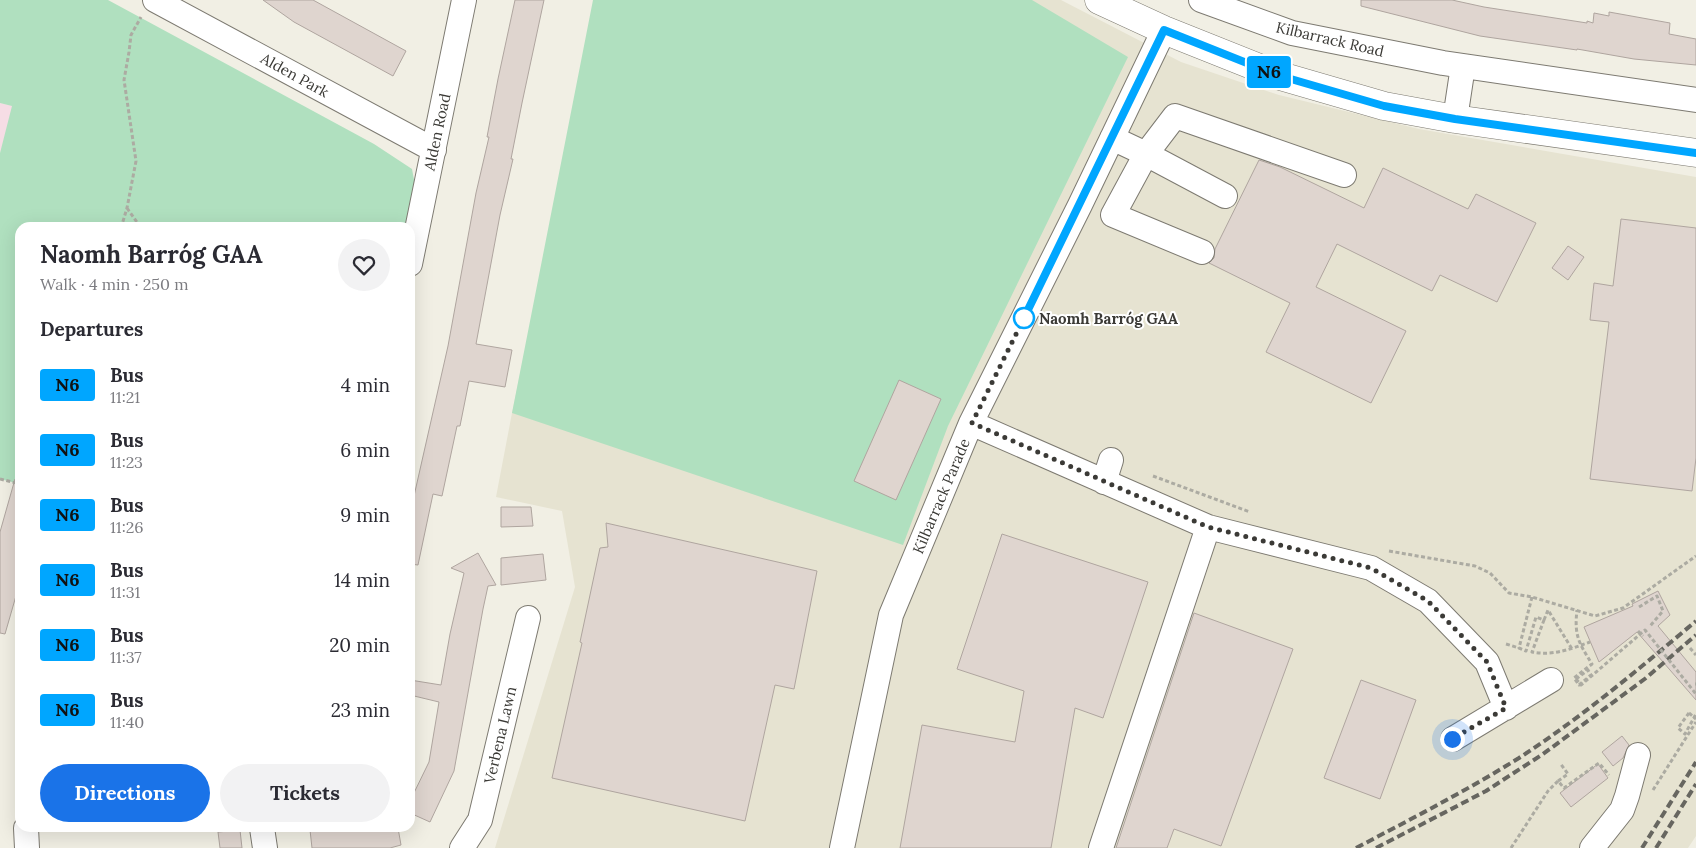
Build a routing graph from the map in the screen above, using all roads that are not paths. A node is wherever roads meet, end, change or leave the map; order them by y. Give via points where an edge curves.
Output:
1 (464, 0) edge
2 (1099, 0) edge
3 (1201, 0) edge
4 (147, 5) edge
5 (1164, 30) junction
6 (1463, 66) junction
7 (1696, 100) edge
8 (1455, 119) junction
9 (1112, 138) junction
10 (434, 150) junction
11 (1696, 153) edge
12 (1146, 154) junction
13 (1344, 175) dead end
14 (1225, 196) dead end
15 (415, 240) edge
16 (1202, 252) dead end
17 (972, 423) junction
18 (1208, 527) junction
19 (528, 618) dead end
20 (1563, 679) road end
21 (1506, 708) junction
22 (1452, 739) dead end
23 (1638, 755) dead end
24 (26, 832) edge
25 (263, 832) edge
26 (27, 848) edge
27 (265, 848) edge
28 (462, 848) edge
29 (842, 848) edge
30 (1101, 848) edge
31 (1592, 848) edge

1 - 10 street, Alden Road
2 - 5 main road
3 - 6 street, Kilbarrack Road via 1292,33
4 - 10 street, Alden Park
5 - 8 main road via 1277,75 1384,106
5 - 9 street, Kilbarrack Parade
6 - 7 street, Kilbarrack Road
6 - 8 street
8 - 11 main road
9 - 12 street
9 - 17 street, Kilbarrack Parade
10 - 15 street, Alden Road
12 - 13 street via 1175,116
12 - 14 street
12 - 16 street via 1113,215
17 - 18 street via 1107,471
17 - 29 street, Kilbarrack Parade via 891,615
18 - 21 street via 1371,568 1428,601 1487,662
18 - 30 street
19 - 28 street, Verbena Lawn via 480,820
20 - 21 street
21 - 22 street
23 - 31 street via 1622,810
24 - 26 street
25 - 27 street

